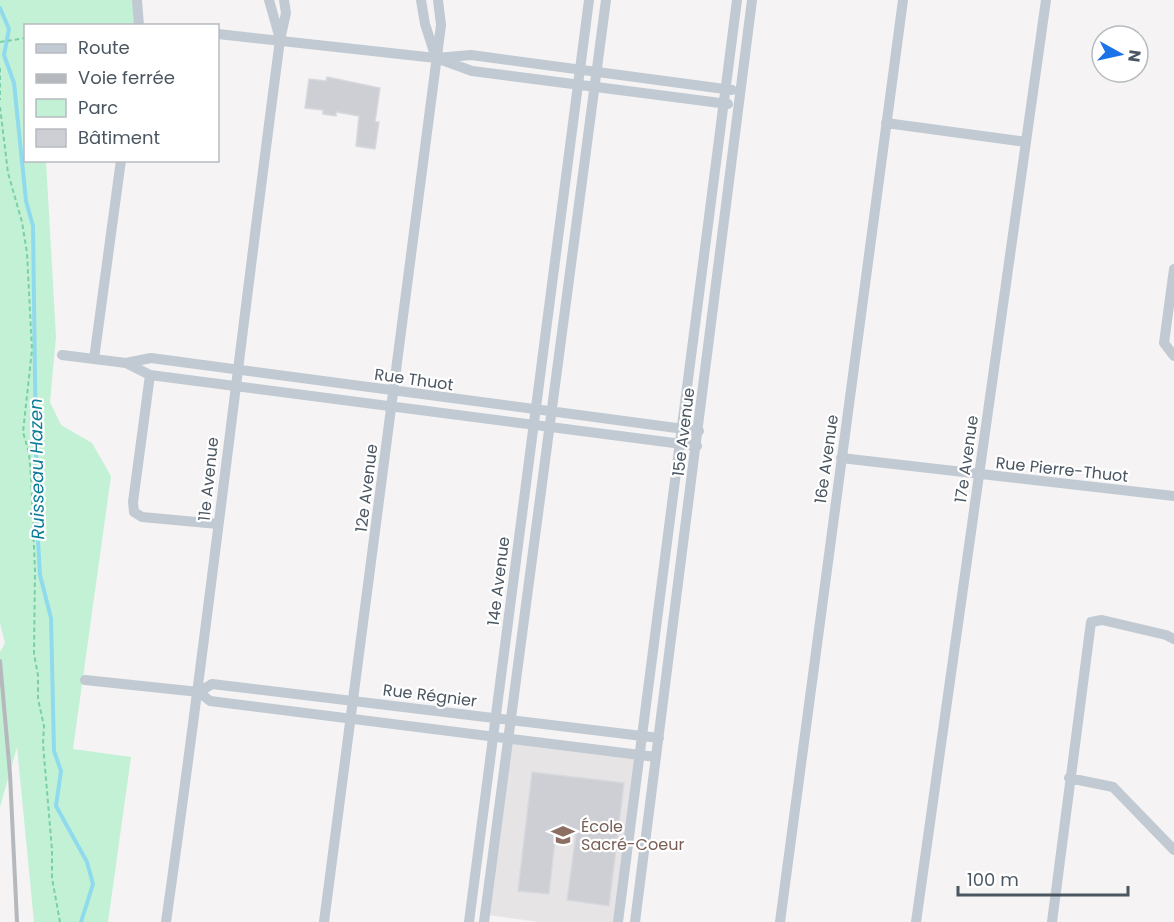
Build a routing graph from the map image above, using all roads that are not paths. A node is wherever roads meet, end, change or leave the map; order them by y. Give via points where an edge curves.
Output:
1 (137, 0) edge
2 (269, 0) edge
3 (284, 0) edge
4 (421, 0) edge
5 (438, 0) edge
6 (589, 0) edge
7 (606, 0) edge
8 (737, 0) edge
9 (752, 0) edge
10 (903, 0) edge
11 (1046, 0) edge
12 (139, 24) edge
13 (219, 34) edge
14 (280, 40) junction
15 (436, 58) junction
16 (580, 69) junction
17 (596, 71) junction
18 (578, 85) junction
19 (594, 87) junction
20 (726, 89) junction
21 (741, 91) junction
22 (723, 103) junction
23 (738, 106) junction
24 (886, 123) junction
25 (1026, 142) junction
26 (121, 162) edge
27 (558, 244) junction
28 (573, 245) junction
29 (702, 268) junction
30 (1174, 269) edge
31 (718, 270) junction
32 (63, 355) dead end
33 (1174, 356) edge
34 (94, 359) junction
35 (126, 363) junction
36 (236, 370) junction
37 (150, 375) junction
38 (234, 385) junction
39 (394, 391) junction
40 (392, 405) junction
41 (536, 410) junction
42 (552, 412) junction
43 (534, 424) junction
44 (550, 427) junction
45 (681, 429) junction
46 (699, 431) junction
47 (680, 444) junction
48 (696, 446) junction
49 (841, 458) junction
50 (979, 475) junction
51 (1174, 496) edge
52 (218, 524) junction
53 (660, 594) junction
54 (677, 597) junction
55 (1174, 639) edge
56 (85, 680) dead end
57 (199, 692) junction
58 (353, 701) junction
59 (351, 718) junction
60 (496, 718) junction
61 (511, 720) junction
62 (493, 736) junction
63 (642, 736) junction
64 (509, 738) junction
65 (659, 738) junction
66 (640, 755) junction
67 (656, 757) junction
68 (1069, 778) junction
69 (1174, 850) edge
70 (626, 858) junction
71 (642, 860) junction
72 (166, 922) edge
73 (324, 922) edge
74 (469, 922) edge
75 (484, 922) edge
76 (618, 922) edge
77 (635, 922) edge
78 (780, 922) edge
79 (916, 922) edge
80 (1052, 922) edge

1 - 12 street
2 - 14 street, 11e Avenue
3 - 14 street, 11e Avenue via 286,13
4 - 15 street, 12e Avenue via 424,24
5 - 15 street, 12e Avenue via 441,25
6 - 16 street, 14e Avenue
7 - 17 street, 14e Avenue
8 - 20 street, 15e Avenue
9 - 21 street, 15e Avenue
10 - 24 street, 16e Avenue
11 - 25 street, 17e Avenue
13 - 14 street
14 - 15 street
14 - 36 street, 11e Avenue
15 - 16 street via 471,55
15 - 18 street via 472,71
15 - 39 street, 12e Avenue
16 - 17 street
16 - 18 street, 14e Avenue
17 - 19 street, 14e Avenue
17 - 20 street
18 - 19 street
18 - 27 street, 14e Avenue
19 - 22 street
19 - 28 street, 14e Avenue
20 - 21 street
20 - 22 street, 15e Avenue
21 - 23 street, 15e Avenue
22 - 23 street
22 - 29 street, 15e Avenue
23 - 31 street, 15e Avenue
24 - 25 street
24 - 49 street, 16e Avenue
25 - 50 street, 17e Avenue
26 - 34 street
27 - 28 street
27 - 41 street, 14e Avenue
28 - 42 street, 14e Avenue
29 - 31 street
29 - 45 street, 15e Avenue
30 - 33 street via 1164,343
31 - 46 street, 15e Avenue
32 - 34 street, Rue Thuot
34 - 35 street, Rue Thuot
35 - 36 street, Rue Thuot via 151,358
35 - 37 street, Rue Thuot
36 - 38 street, 11e Avenue
36 - 39 street, Rue Thuot
37 - 38 street, Rue Thuot
37 - 52 street via 134,512 142,517
38 - 40 street, Rue Thuot
38 - 52 street, 11e Avenue
39 - 40 street, 12e Avenue
39 - 41 street, Rue Thuot
40 - 43 street, Rue Thuot
40 - 58 street, 12e Avenue
41 - 42 street, Rue Thuot
41 - 43 street, 14e Avenue
42 - 44 street, 14e Avenue
42 - 45 street, Rue Thuot
43 - 44 street, Rue Thuot
43 - 60 street, 14e Avenue
44 - 47 street, Rue Thuot
44 - 61 street, 14e Avenue
45 - 46 street, Rue Thuot
45 - 47 street, 15e Avenue
46 - 48 street, 15e Avenue
47 - 48 street, Rue Thuot
47 - 53 street, 15e Avenue
48 - 54 street, 15e Avenue
49 - 50 street, Rue Pierre-Thuot
49 - 78 street, 16e Avenue
50 - 51 street, Rue Pierre-Thuot
50 - 79 street, 17e Avenue
52 - 57 street, 11e Avenue
53 - 54 street
53 - 63 street, 15e Avenue
54 - 65 street, 15e Avenue
55 - 68 street via 1102,620 1091,622
56 - 57 street, Rue Régnier
57 - 58 street, Rue Régnier via 212,684
57 - 59 street, Rue Régnier via 210,700
57 - 72 street, 11e Avenue
58 - 59 street, 12e Avenue
58 - 60 street, Rue Régnier
59 - 62 street, Rue Régnier
59 - 73 street, 12e Avenue
60 - 61 street, Rue Régnier
60 - 62 street, 14e Avenue
61 - 63 street, Rue Régnier
61 - 64 street, 14e Avenue
62 - 64 street, Rue Régnier
62 - 74 street, 14e Avenue
63 - 65 street, Rue Régnier
63 - 66 street, 15e Avenue
64 - 66 street, Rue Régnier
64 - 75 street, 14e Avenue
65 - 67 street, 15e Avenue
66 - 67 street, Rue Régnier
66 - 70 street, 15e Avenue
67 - 71 street, 15e Avenue
68 - 69 street via 1113,787
68 - 80 street
70 - 71 street
70 - 76 street, 15e Avenue
71 - 77 street, 15e Avenue

